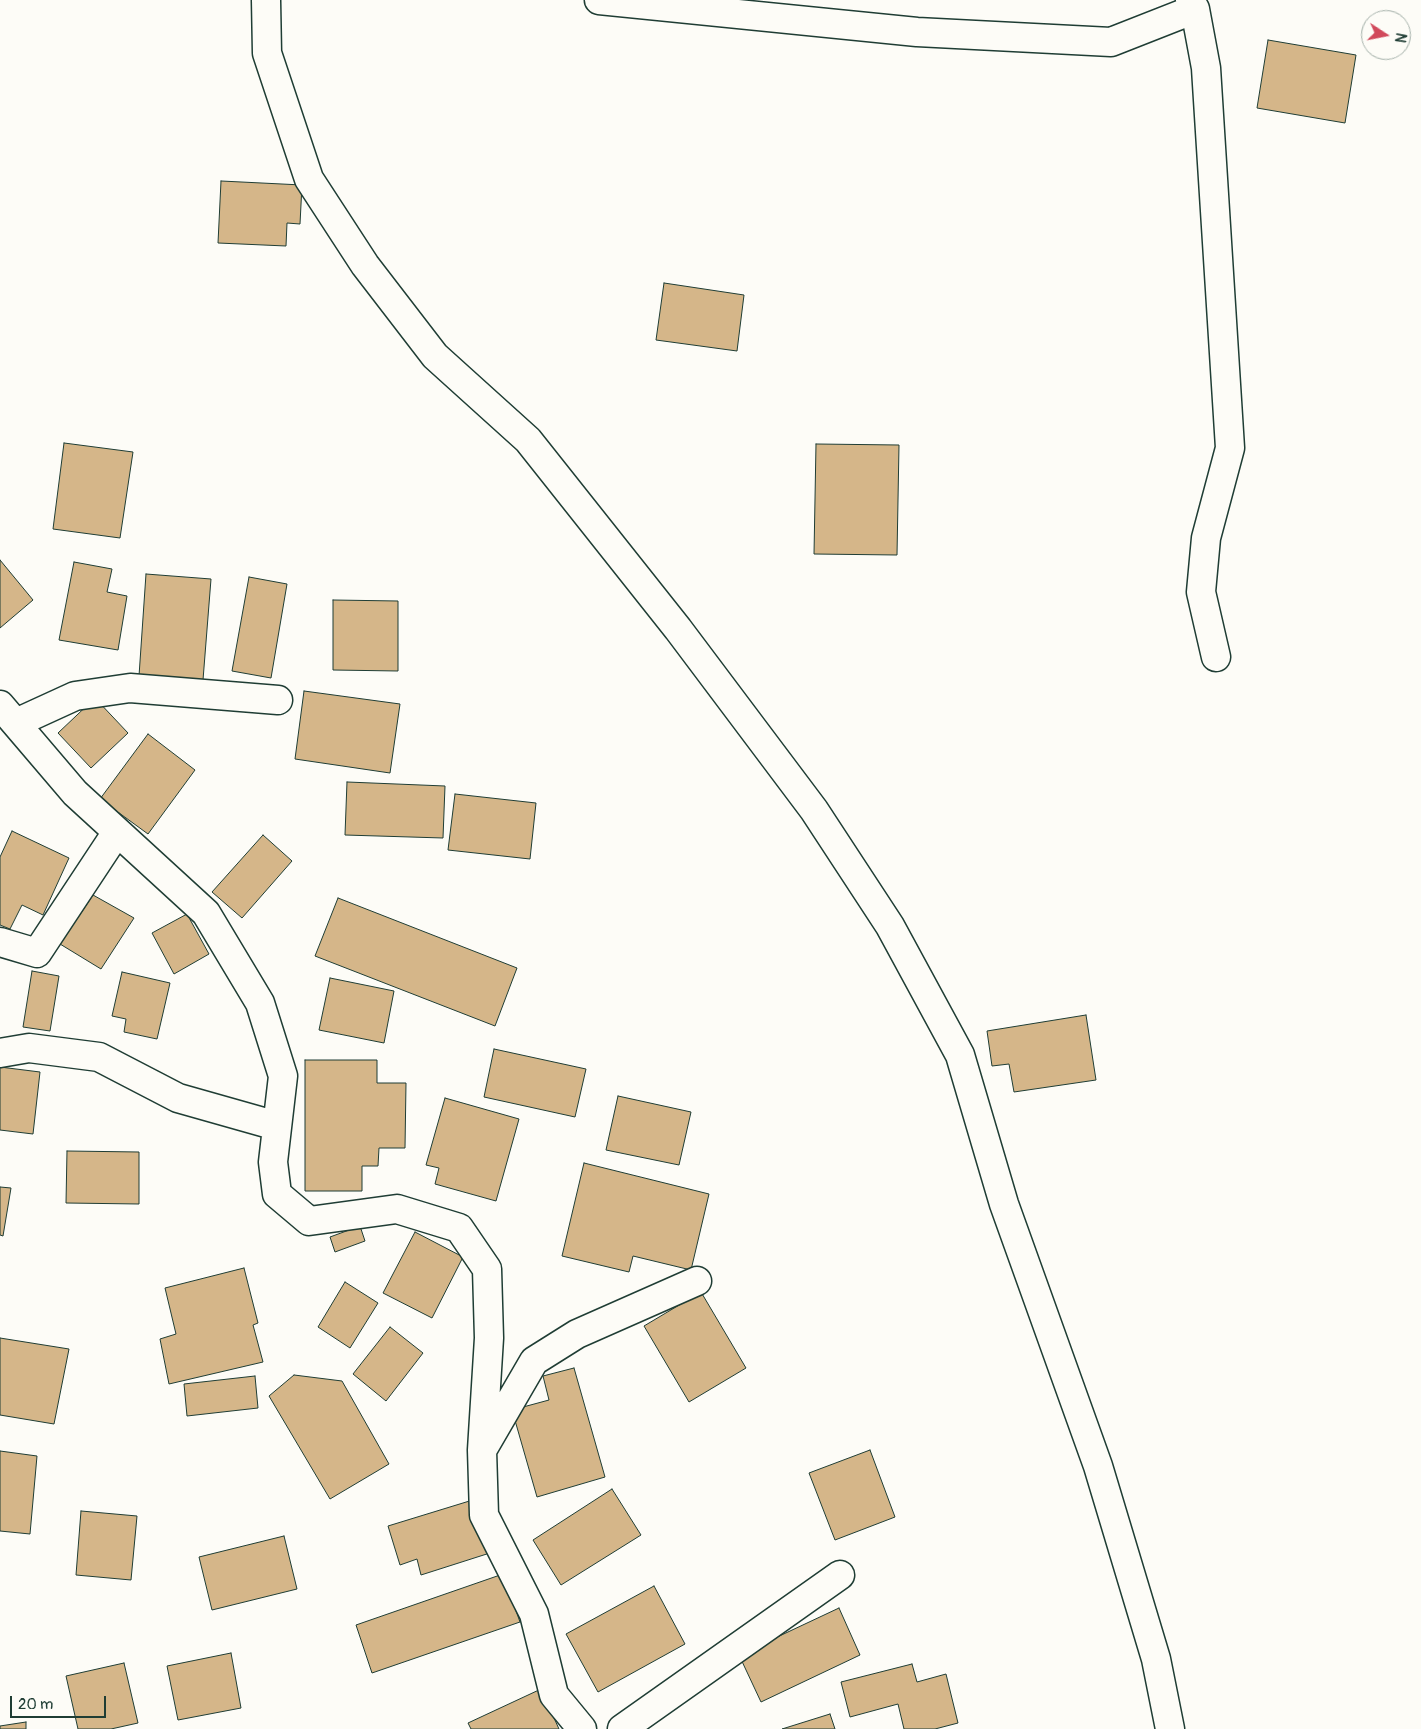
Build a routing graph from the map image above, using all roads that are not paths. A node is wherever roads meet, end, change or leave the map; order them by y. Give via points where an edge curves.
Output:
1 (266, 0) edge
2 (598, 0) edge
3 (1192, 4) edge
4 (1216, 657) dead end
5 (278, 700) dead end
6 (8, 714) edge
7 (117, 832) junction
8 (0, 942) edge
9 (0, 1052) edge
10 (277, 1126) junction
11 (697, 1281) dead end
12 (482, 1450) junction
13 (840, 1575) dead end
14 (582, 1729) edge
15 (622, 1729) edge
16 (1170, 1729) edge

1 - 16 street via 267,53 309,179 365,265 435,356 528,440 678,629 819,818 890,926 960,1055 1004,1204 1101,1475 1156,1659
2 - 3 street via 917,32 1111,42
3 - 4 street via 1206,68 1230,448 1206,538 1201,592
5 - 6 street via 130,688 75,696
6 - 7 street via 76,793
7 - 8 street via 37,953
7 - 10 street via 206,913 260,1003 283,1076
9 - 10 street via 29,1048 99,1057 178,1098
10 - 12 street via 273,1162 277,1194 309,1221 397,1209 459,1228 487,1269 489,1338
11 - 12 street via 577,1334 534,1361
12 - 14 street via 484,1515 534,1614 554,1695
13 - 15 street

